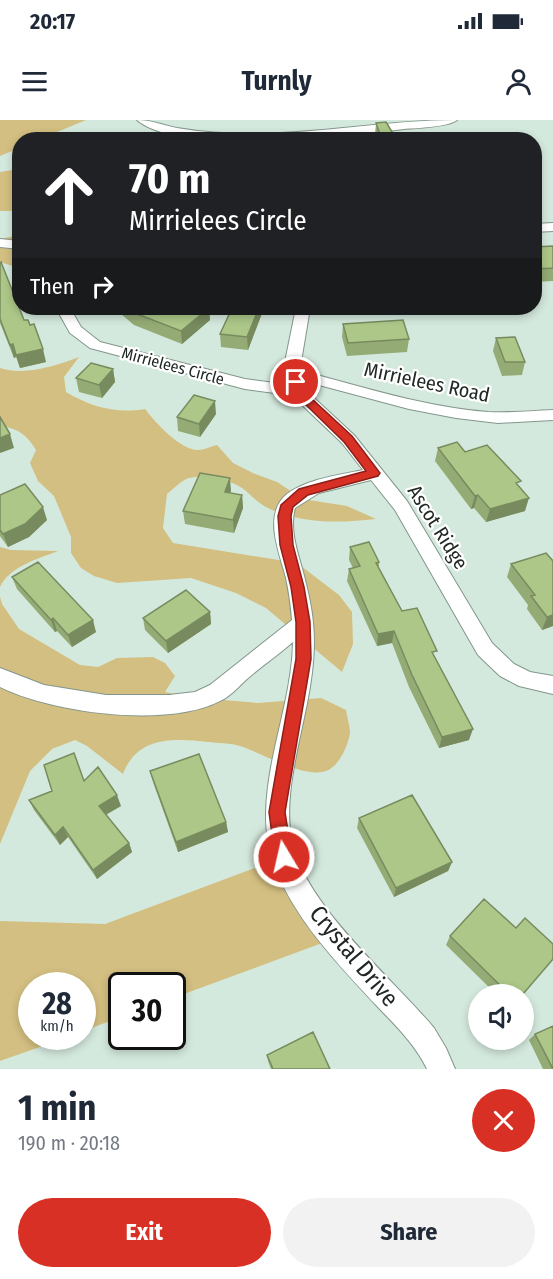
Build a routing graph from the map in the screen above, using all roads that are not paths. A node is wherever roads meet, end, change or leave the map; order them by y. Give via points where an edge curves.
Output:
1 (142, 120) edge
2 (452, 120) edge
3 (180, 132) edge
4 (339, 132) edge
5 (66, 315) edge
6 (302, 315) edge
7 (295, 374) junction
8 (302, 392) junction
9 (553, 415) edge
10 (374, 473) junction
11 (303, 622) junction
12 (0, 677) edge
13 (553, 684) edge
14 (441, 1069) edge

1 - 3 street
2 - 4 street
5 - 8 street, Mirrielees Circle via 83,340 95,345 245,384
6 - 7 street via 293,362
7 - 8 street, Ascot Ridge
7 - 9 street, Mirrielees Road via 477,416
8 - 10 street, Ascot Ridge via 348,439
10 - 11 street via 304,492 287,505 286,545
10 - 13 street, Ascot Ridge via 401,506 485,650 516,675 540,684
11 - 12 street via 213,694 188,702 94,703 38,694
11 - 14 street, Crystal Drive via 303,659 277,812 284,857 297,885 333,939 420,1034

